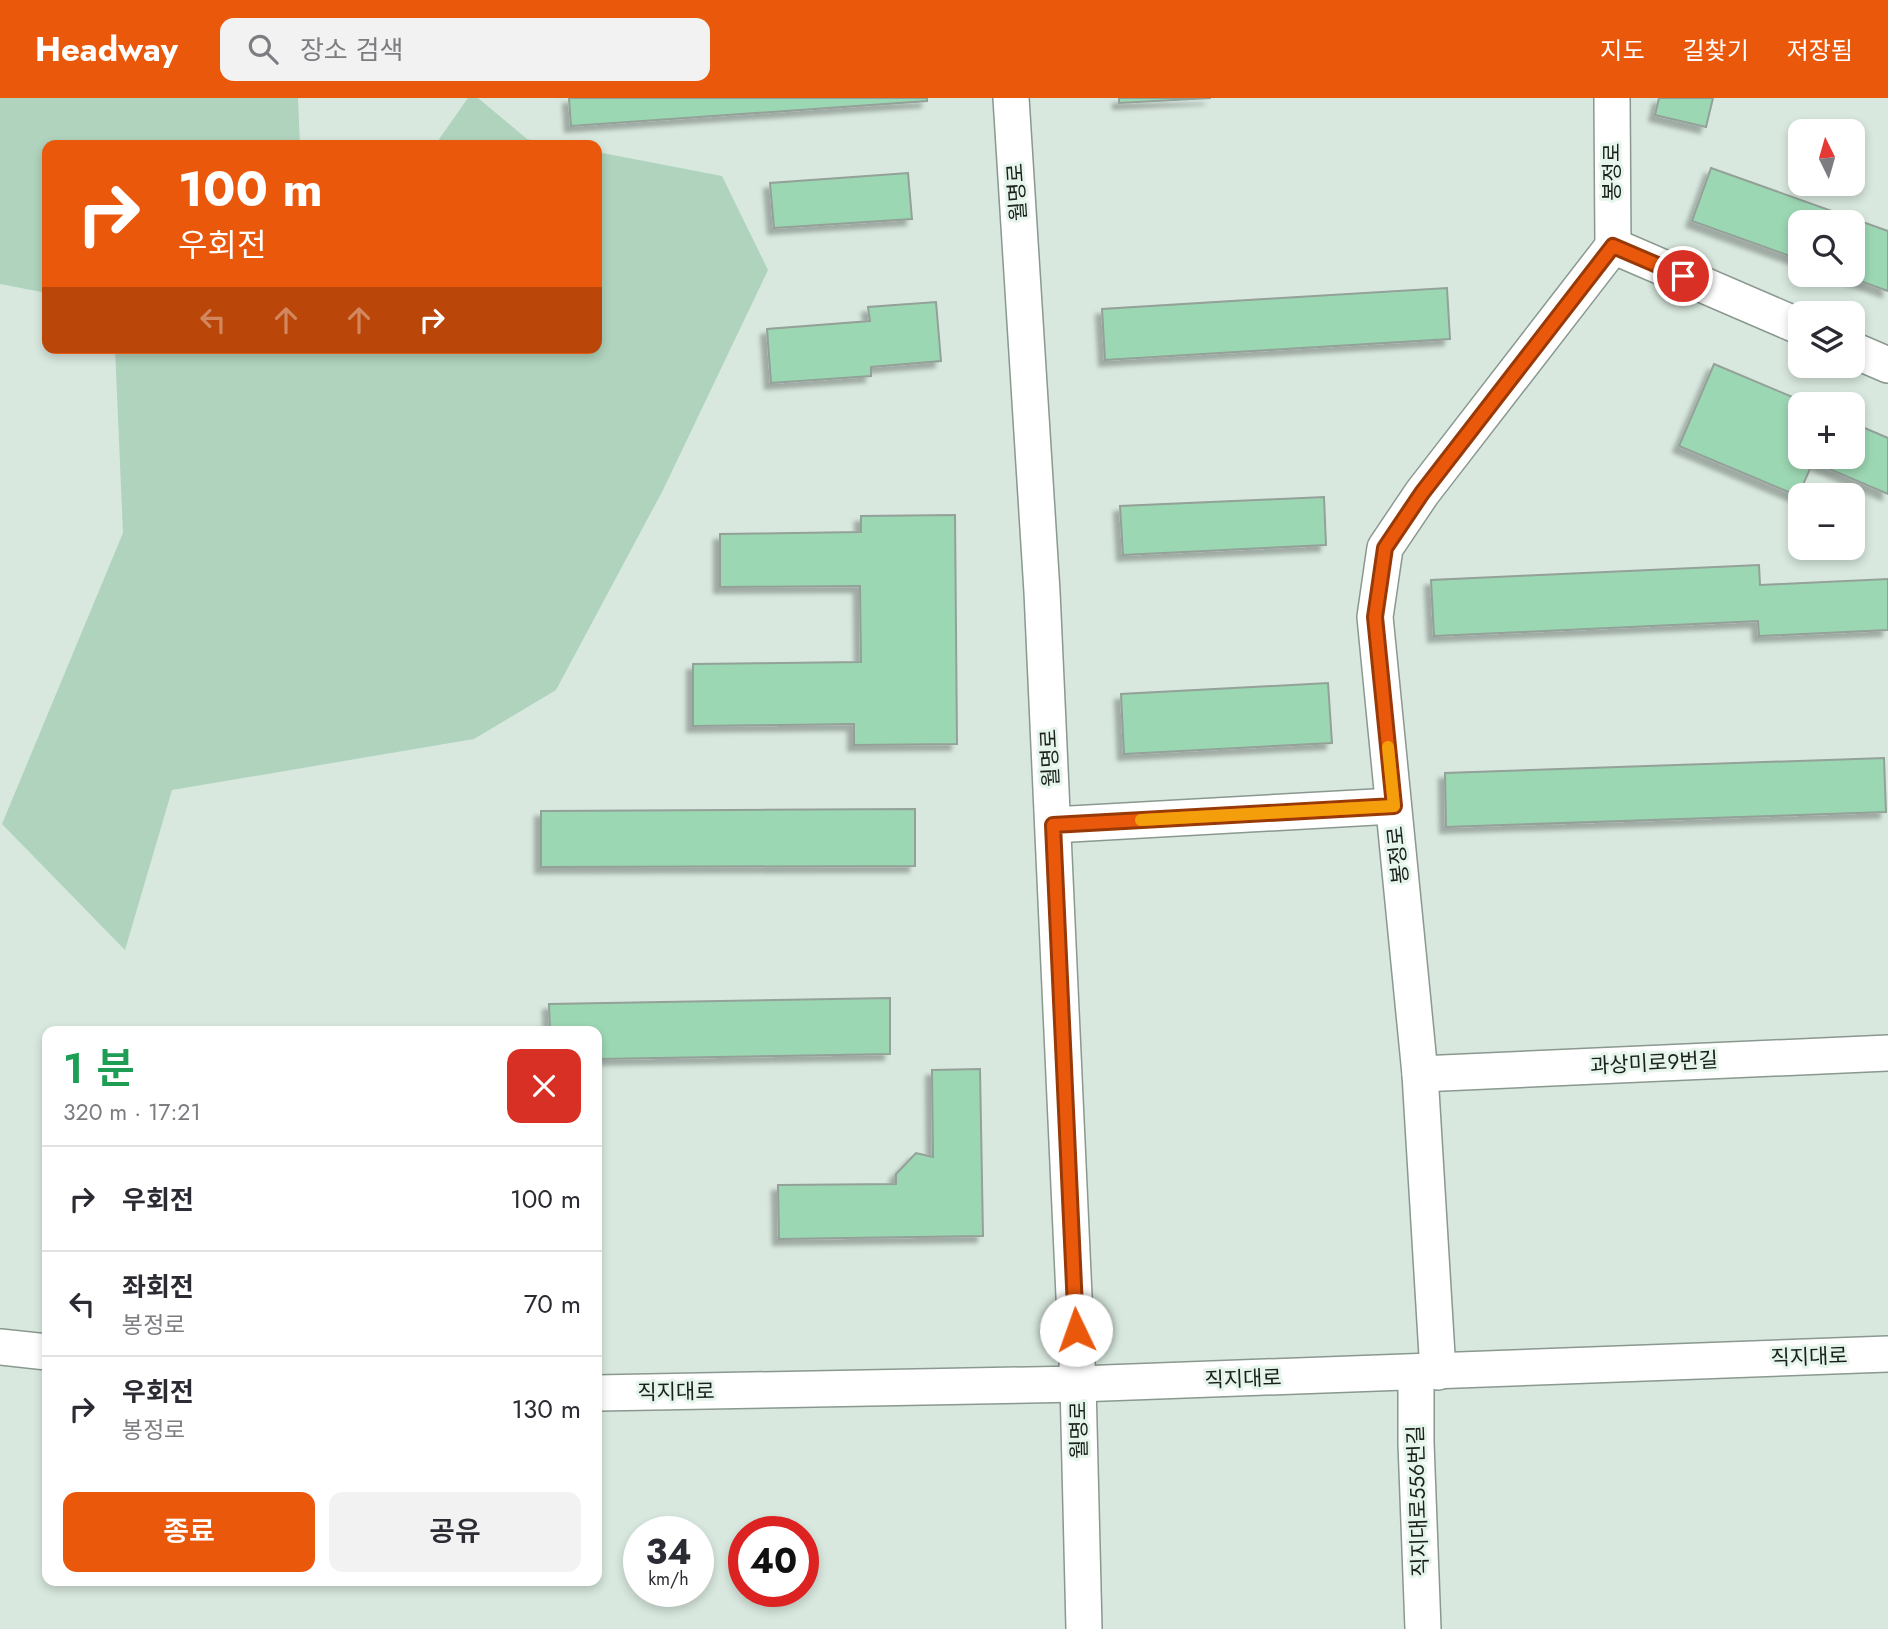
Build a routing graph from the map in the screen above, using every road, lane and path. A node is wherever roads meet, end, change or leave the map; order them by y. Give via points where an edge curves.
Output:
1 (1011, 98) edge
2 (1612, 98) edge
3 (1613, 246) junction
4 (1788, 321) edge
5 (1865, 355) edge
6 (1888, 365) edge
7 (1394, 806) junction
8 (1053, 825) junction
9 (1888, 1053) edge
10 (1420, 1074) junction
11 (0, 1347) edge
12 (42, 1351) edge
13 (1888, 1354) edge
14 (1427, 1373) junction
15 (1078, 1384) junction
16 (602, 1393) edge
17 (1084, 1629) edge
18 (1423, 1629) edge

1 - 8 street, 월명로
2 - 3 street, 봉정로
3 - 4 street
3 - 7 street, 봉정로 via 1422,493 1385,548 1375,617
5 - 6 street
7 - 8 street
7 - 10 street, 봉정로
8 - 15 street, 월명로
9 - 10 street, 과상미로9번길
10 - 14 street, 봉정로
11 - 12 street
13 - 14 street, 직지대로
14 - 15 street, 직지대로
14 - 18 street, 직지대로556번길 via 1416,1443
15 - 16 street, 직지대로
15 - 17 street, 월명로

